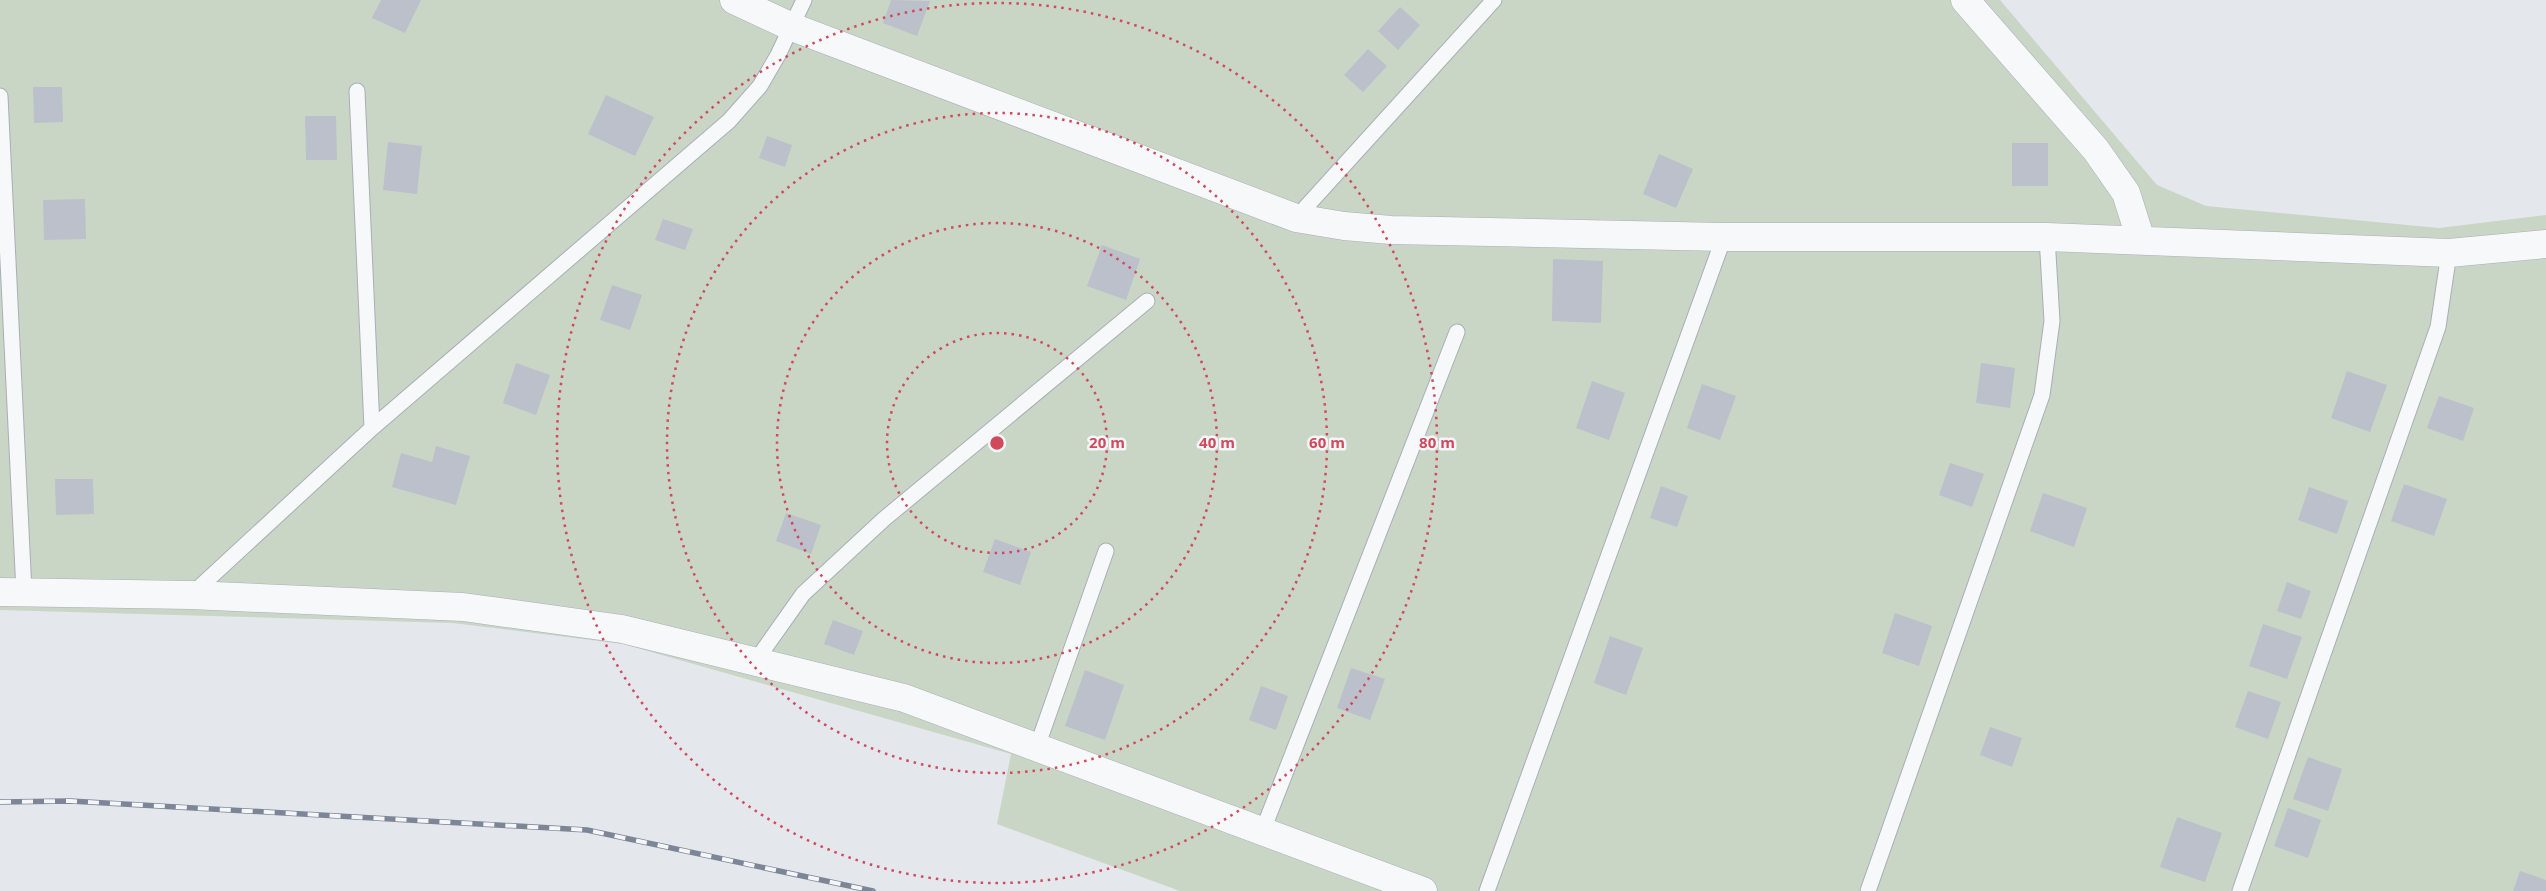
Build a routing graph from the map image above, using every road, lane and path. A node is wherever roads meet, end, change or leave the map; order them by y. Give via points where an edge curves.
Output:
1 (734, 0) edge
2 (804, 0) edge
3 (1494, 0) edge
4 (1965, 0) edge
5 (792, 27) junction
6 (357, 91) dead end
7 (0, 96) edge
8 (1296, 218) junction
9 (1724, 236) junction
10 (2047, 237) junction
11 (2141, 240) junction
12 (2546, 244) edge
13 (2449, 253) junction
14 (1147, 301) dead end
15 (1457, 332) dead end
16 (372, 428) junction
17 (1106, 551) dead end
18 (12, 592) edge
19 (191, 595) junction
20 (755, 662) junction
21 (1037, 747) junction
22 (1263, 830) junction
23 (1422, 891) edge
24 (1487, 891) edge
25 (1868, 891) edge
26 (2240, 891) edge

1 - 5 street
2 - 5 lane
3 - 8 lane
4 - 11 street via 2096,150 2126,193
5 - 8 street
5 - 16 lane via 760,86 729,121
6 - 16 lane
7 - 18 lane
8 - 9 street via 1392,230
9 - 10 street
9 - 24 lane
10 - 11 street
10 - 25 lane via 2052,321 2042,394
11 - 13 street
12 - 13 street
13 - 26 lane via 2438,327
14 - 20 lane via 876,526 803,594
15 - 22 lane
16 - 19 lane
17 - 21 lane
18 - 19 street
19 - 20 street via 463,607 622,630
20 - 21 street via 904,698
21 - 22 street
22 - 23 street

